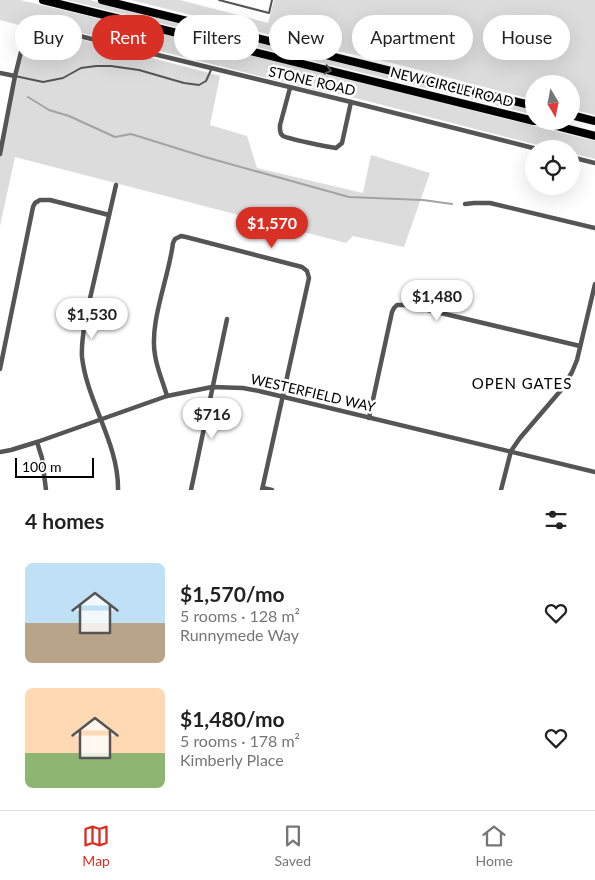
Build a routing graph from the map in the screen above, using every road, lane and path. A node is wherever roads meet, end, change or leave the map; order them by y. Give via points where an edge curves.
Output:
1 (43, 0) edge
2 (102, 0) edge
3 (219, 0) edge
4 (272, 0) edge
5 (212, 69) junction
6 (0, 73) edge
7 (15, 76) junction
8 (290, 88) junction
9 (351, 102) junction
10 (525, 104) edge
11 (580, 117) edge
12 (525, 119) edge
13 (595, 121) edge
14 (571, 130) edge
15 (595, 136) edge
16 (525, 146) edge
17 (0, 154) edge
18 (580, 159) edge
19 (595, 163) edge
20 (116, 185) dead end
21 (465, 204) dead end
22 (109, 215) junction
23 (595, 228) edge
24 (595, 284) edge
25 (227, 319) dead end
26 (580, 346) junction
27 (0, 369) edge
28 (212, 387) junction
29 (167, 396) junction
30 (282, 396) junction
31 (369, 418) junction
32 (101, 419) junction
33 (37, 442) junction
34 (511, 451) junction
35 (0, 452) edge
36 (595, 472) edge
37 (262, 489) edge
38 (46, 490) edge
39 (118, 490) edge
40 (191, 490) edge
41 (272, 490) edge
42 (500, 490) edge

1 -> 12 highway, NEW CIRCLE ROAD
2 - 10 highway, NEW CIRCLE ROAD
3 - 4 lane via 269,13
5 - 7 lane via 206,81 199,85 112,66 81,68 63,78 43,82
5 - 7 street, STONE ROAD via 41,28 29,32 24,40
5 - 8 street, STONE ROAD
6 - 7 street
7 - 17 street, STONE ROAD
8 - 9 street, STONE ROAD
8 - 9 street via 280,130 288,138 336,148 342,143
9 - 16 street, STONE ROAD
11 - 13 highway
14 - 15 highway, NEW CIRCLE ROAD
18 - 19 street
20 - 22 street
21 - 23 street via 490,204
22 - 27 street via 50,200 35,203
22 - 32 street via 86,316 82,352 86,378
24 - 26 street
25 - 28 street
26 - 31 street via 397,305 392,312
26 - 34 street via 572,372 562,389
28 - 29 street, WESTERFIELD WAY
28 - 30 street, WESTERFIELD WAY via 243,388
28 - 40 street
29 - 30 street via 155,356 155,330 172,243 181,236 302,267 307,271 309,278
29 - 32 street, WESTERFIELD WAY
30 - 31 street, WESTERFIELD WAY
30 - 37 street
31 - 34 street, WESTERFIELD WAY
32 - 33 street, WESTERFIELD WAY
32 - 39 street via 114,458
33 - 35 street, WESTERFIELD WAY
33 - 38 street
34 - 36 street, WESTERFIELD WAY
34 - 42 street
37 - 41 street

